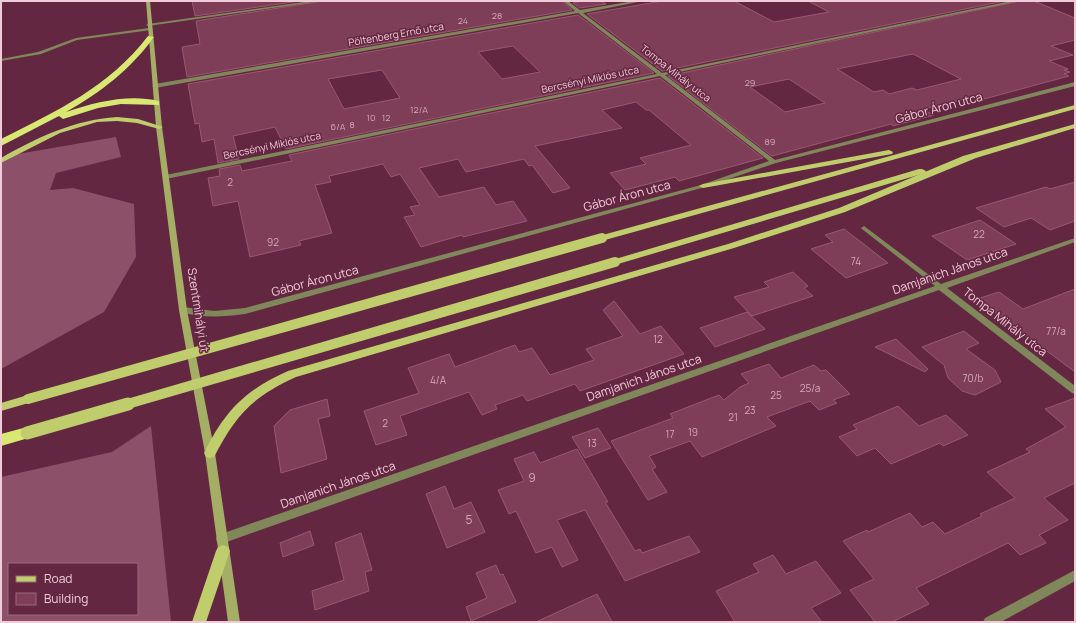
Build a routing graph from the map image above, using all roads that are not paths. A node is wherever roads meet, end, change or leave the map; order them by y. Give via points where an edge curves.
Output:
1 (148, 1) edge
2 (320, 1) edge
3 (565, 1) edge
4 (641, 1) edge
5 (1017, 1) edge
6 (578, 12) junction
7 (149, 31) junction
8 (1, 60) edge
9 (660, 74) junction
10 (1075, 84) edge
11 (154, 86) junction
12 (156, 103) junction
13 (1075, 107) edge
14 (1075, 126) edge
15 (159, 127) junction
16 (21, 132) junction
17 (950, 141) junction
18 (1, 143) edge
19 (973, 156) junction
20 (1, 161) edge
21 (774, 162) junction
22 (166, 177) junction
23 (703, 186) junction
24 (864, 228) dead end
25 (1075, 240) edge
26 (941, 287) junction
27 (183, 310) junction
28 (1075, 391) edge
29 (1, 407) edge
30 (27, 433) junction
31 (1, 440) edge
32 (1, 446) edge
33 (210, 453) junction
34 (222, 545) junction
35 (1075, 575) edge
36 (199, 622) edge
37 (234, 622) edge
38 (989, 622) edge

1 - 7 main road, Szentmihályi út
2 - 7 street
3 - 6 street, Tompa Mihály utca
4 - 6 street, Pöltenberg Ernő utca
5 - 9 street, Bercsényi Miklós utca
6 - 9 street, Tompa Mihály utca
6 - 11 street, Pöltenberg Ernő utca
7 - 8 street via 76,39 39,53
7 - 11 main road, Szentmihályi út
7 - 16 highway via 140,53 103,85
9 - 21 street, Tompa Mihály utca
9 - 22 street, Bercsényi Miklós utca
10 - 21 street, Gábor Áron utca
11 - 12 main road, Szentmihályi út
12 - 15 main road, Szentmihályi út
12 - 16 highway via 138,100 101,105 50,120
13 - 17 main road
14 - 19 main road
15 - 20 main road via 133,119 87,121 58,131
15 - 22 main road, Szentmihályi út
16 - 18 highway
17 - 23 main road
17 - 29 main road, bridge
19 - 30 main road, bridge
19 - 33 main road via 842,210 731,246 292,374 269,383 250,397 223,428
21 - 23 street, Gábor Áron utca
22 - 27 main road, Szentmihályi út
23 - 27 street, Gábor Áron utca via 245,311 203,315
24 - 26 street, Tompa Mihály utca
25 - 26 street, Damjanich János utca
26 - 28 street, Tompa Mihály utca
26 - 34 street, Damjanich János utca
27 - 33 main road, Szentmihályi út
30 - 31 highway
30 - 32 main road
33 - 34 main road, Szentmihályi út
34 - 36 main road
34 - 37 main road, Szentmihályi út
35 - 38 street

